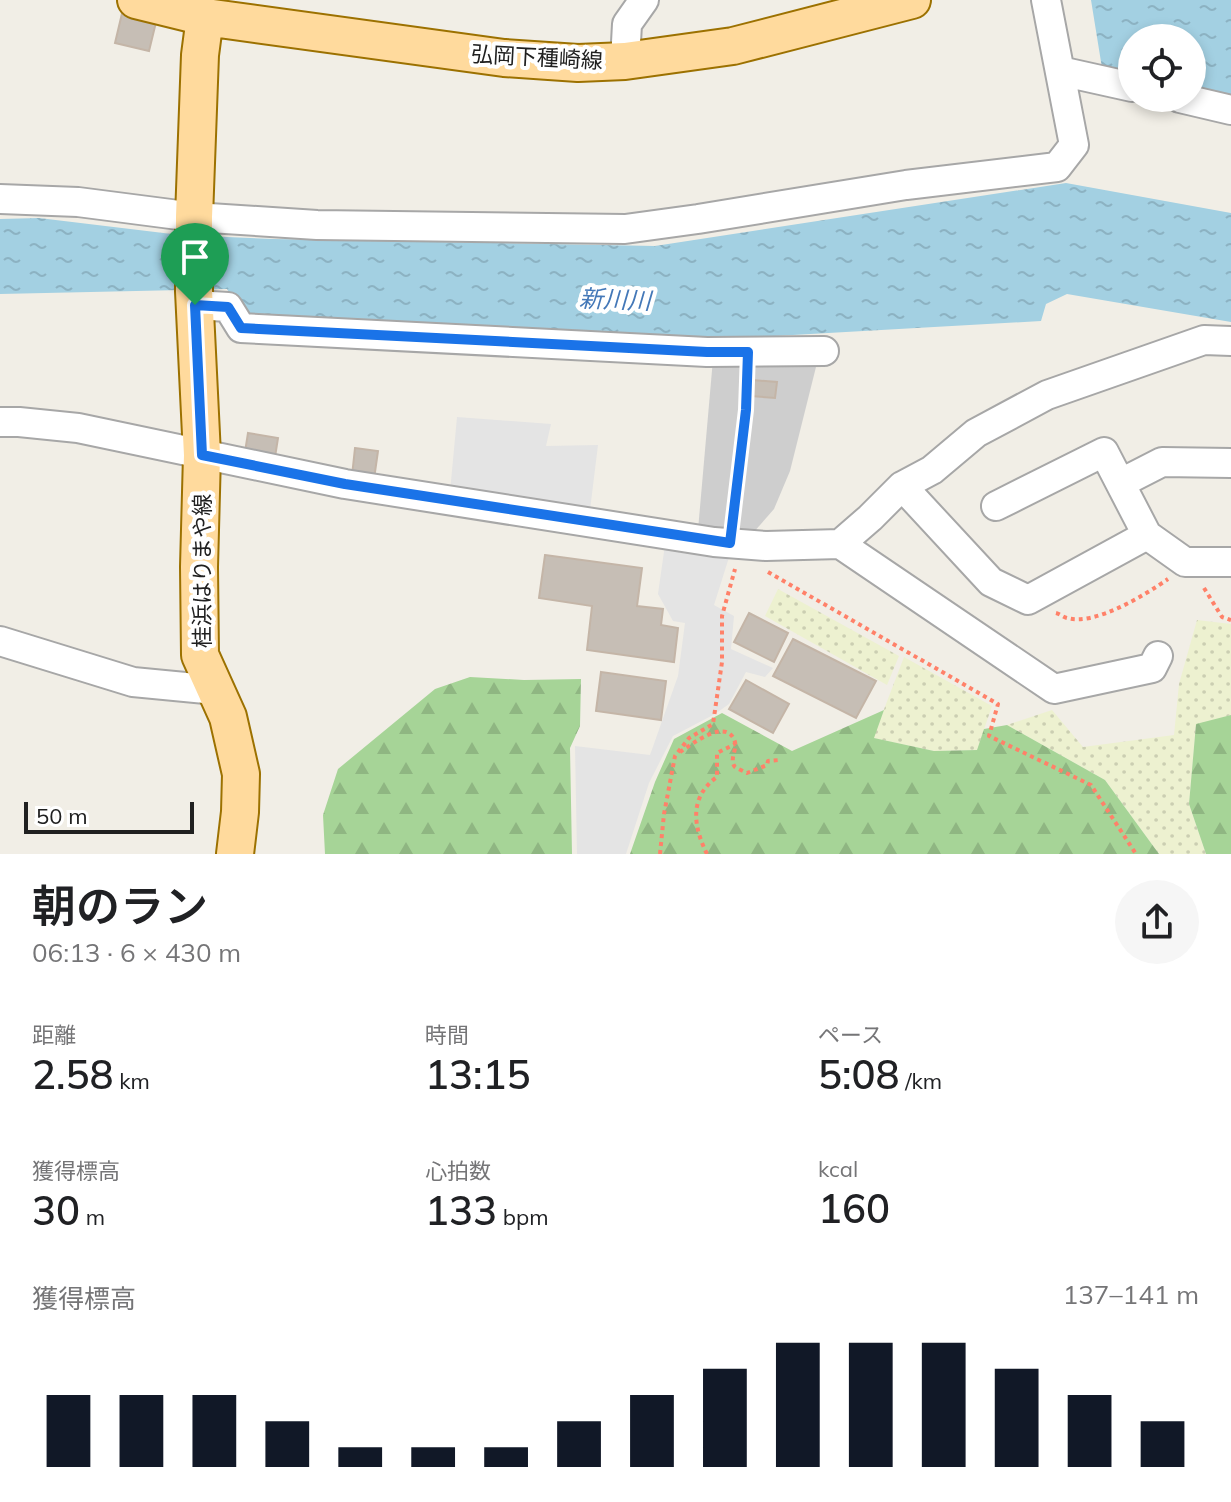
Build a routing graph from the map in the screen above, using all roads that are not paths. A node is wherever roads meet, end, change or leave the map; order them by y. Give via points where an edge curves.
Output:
1 (136, 0) edge
2 (644, 0) edge
3 (912, 0) edge
4 (1046, 0) edge
5 (205, 17) junction
6 (625, 61) junction
7 (1060, 71) junction
8 (1118, 84) edge
9 (1206, 104) edge
10 (1231, 110) edge
11 (0, 199) edge
12 (194, 223) junction
13 (195, 298) junction
14 (1231, 341) edge
15 (824, 351) dead end
16 (0, 422) edge
17 (202, 455) junction
18 (1231, 463) edge
19 (1121, 483) junction
20 (902, 486) junction
21 (996, 506) dead end
22 (1147, 535) junction
23 (840, 544) junction
24 (1231, 562) edge
25 (0, 641) edge
26 (1158, 656) dead end
27 (216, 690) junction
28 (235, 854) edge

1 - 5 main road
2 - 6 street via 627,24
3 - 6 main road, 弘岡下種崎線 via 733,46
4 - 7 street
5 - 6 main road, 弘岡下種崎線 via 504,58
5 - 12 main road, 桂浜はりまや線
7 - 8 street
7 - 12 street via 1074,145 1057,167 625,229
9 - 10 street
11 - 12 street via 78,202
12 - 13 main road, 桂浜はりまや線
13 - 15 street via 228,307 241,328 707,352
13 - 17 main road, 桂浜はりまや線
14 - 20 street via 1204,340 1047,395 976,433 932,470
16 - 17 street via 78,428
17 - 23 street via 345,484 736,544
17 - 27 main road, 桂浜はりまや線 via 200,655
18 - 19 street via 1162,462
19 - 21 street via 1104,452
19 - 22 street
20 - 22 street via 991,582 1028,600
20 - 23 street
22 - 24 street via 1185,562
23 - 26 street via 1054,689 1152,668
25 - 27 street via 133,682
27 - 28 main road, 桂浜はりまや線 via 241,774

